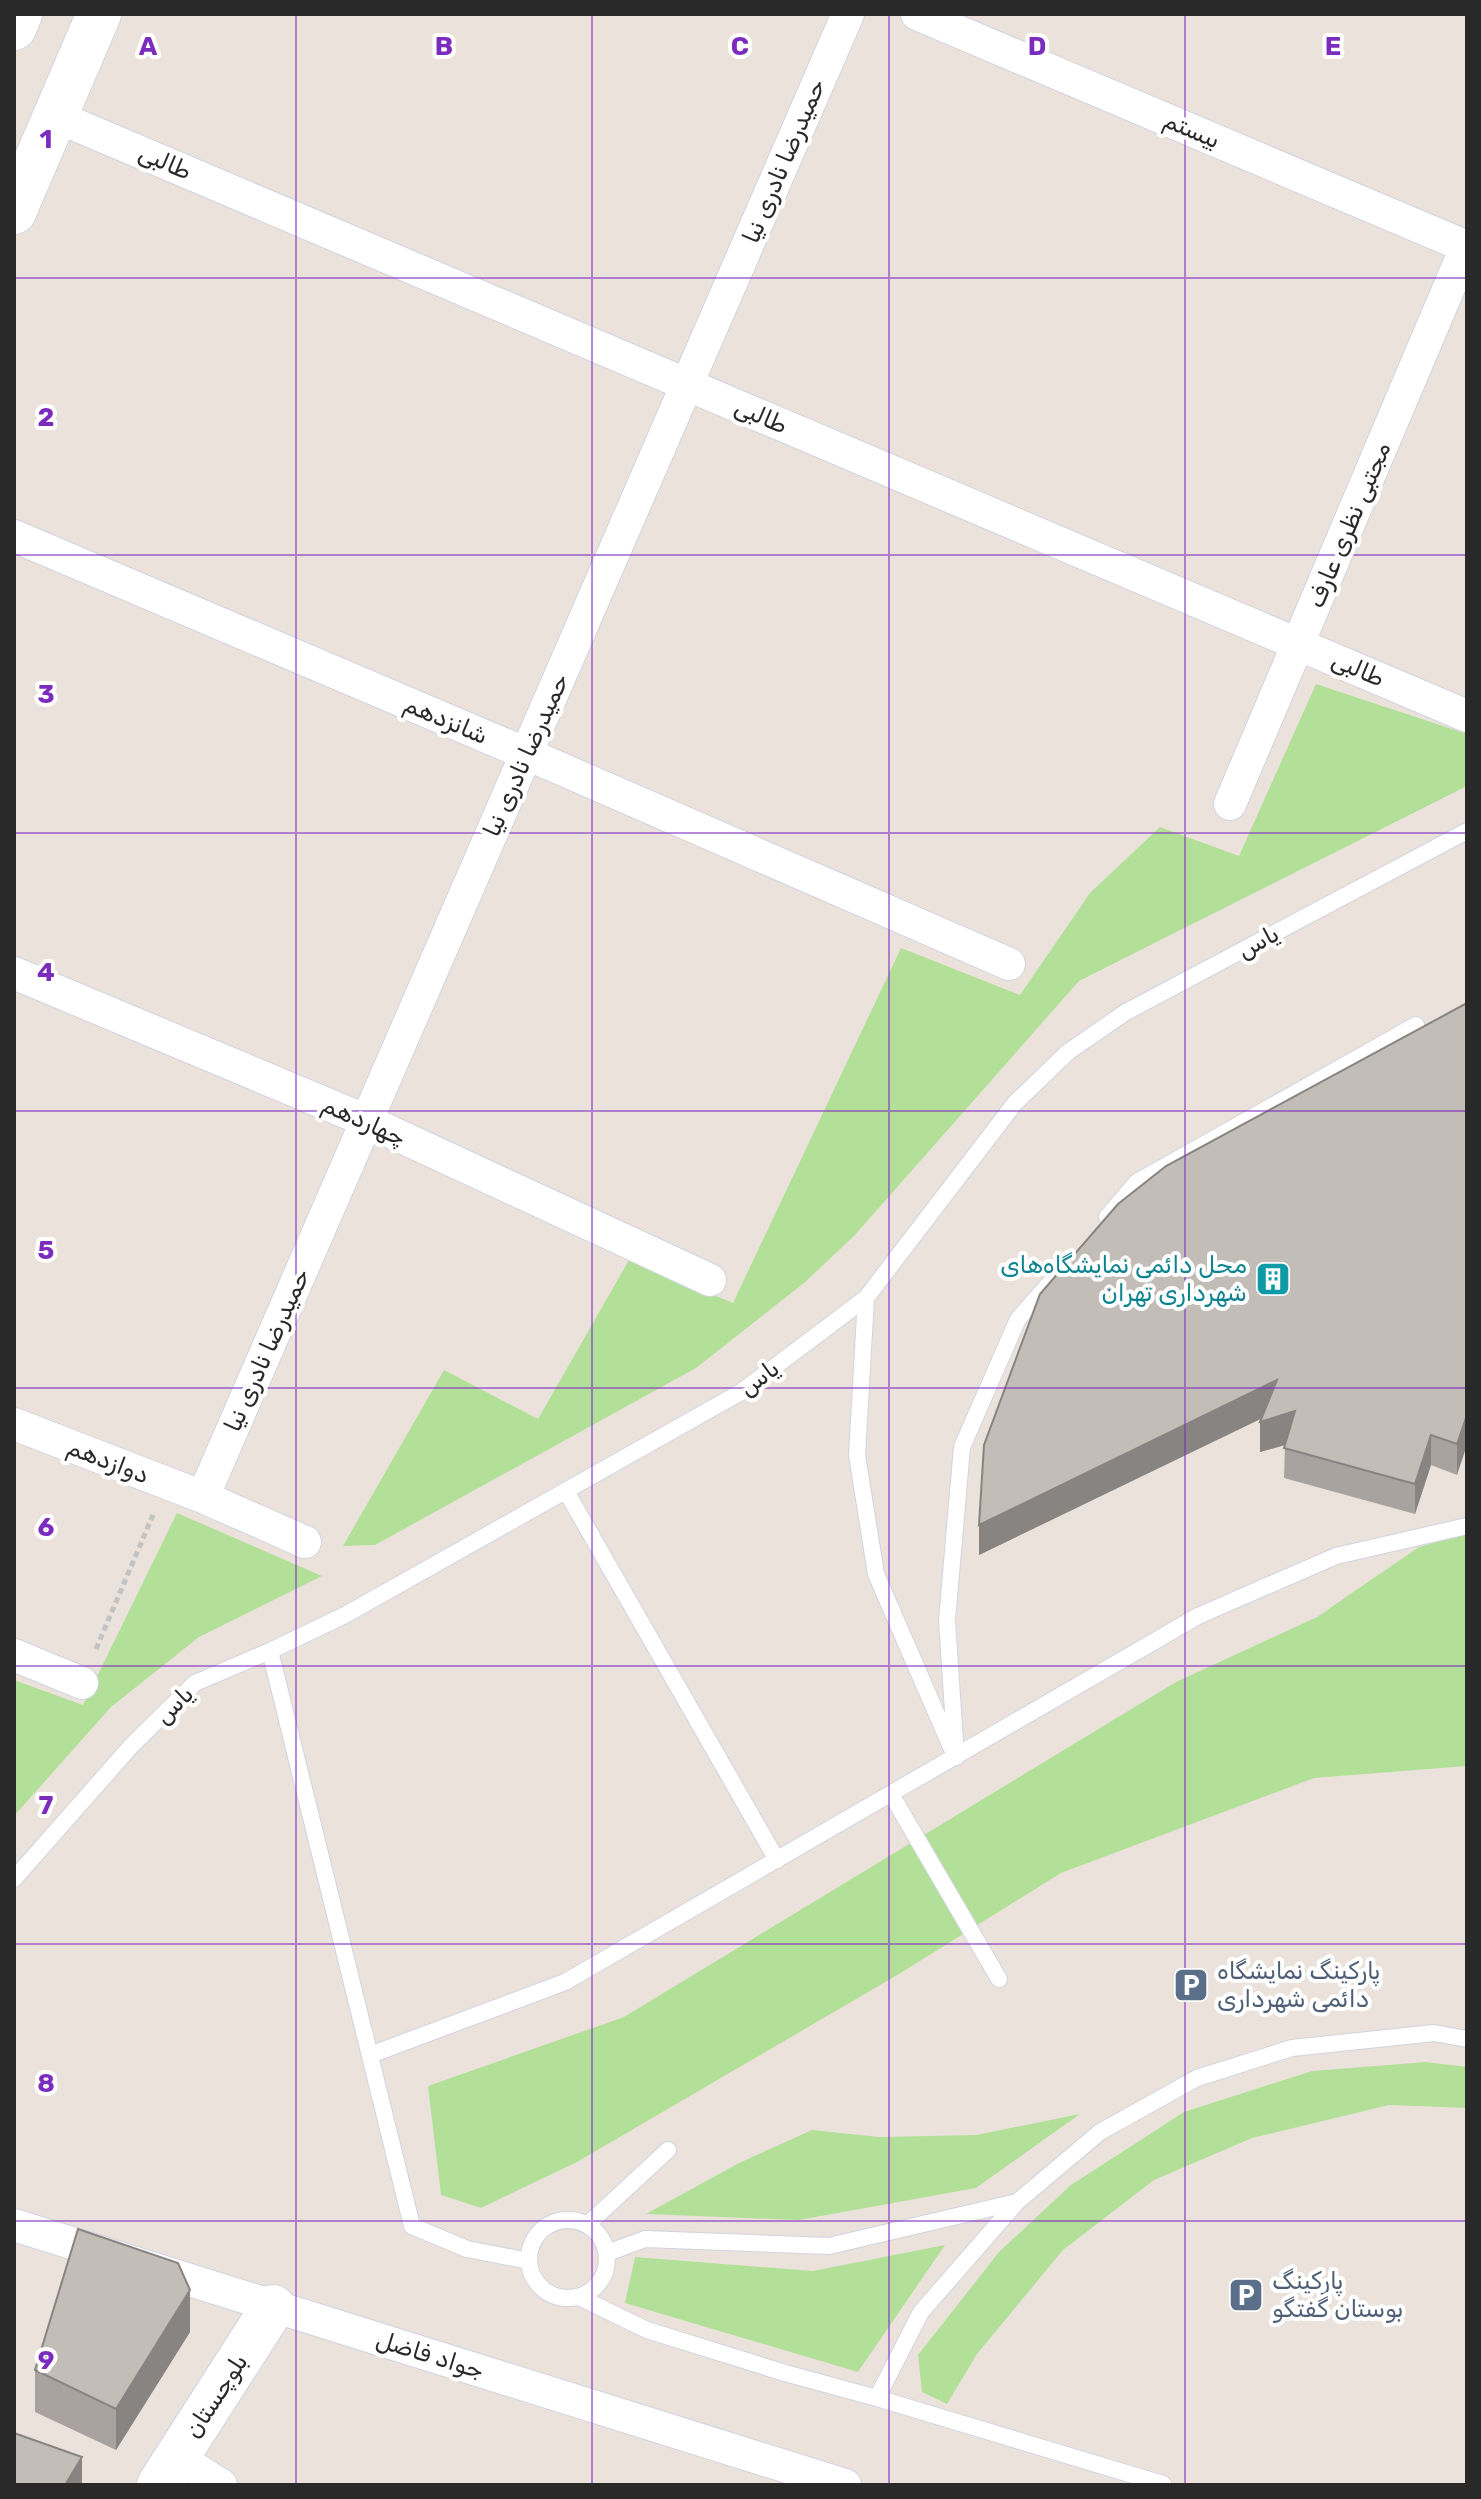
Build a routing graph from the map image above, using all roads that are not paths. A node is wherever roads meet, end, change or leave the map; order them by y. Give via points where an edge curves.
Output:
1 (20, 14) edge
2 (99, 14) edge
3 (848, 14) edge
4 (917, 14) edge
5 (14, 28) edge
6 (55, 116) junction
7 (14, 212) edge
8 (1467, 246) edge
9 (687, 384) junction
10 (14, 536) edge
11 (1299, 644) junction
12 (1467, 716) edge
13 (527, 754) junction
14 (1230, 804) dead end
15 (1467, 831) edge
16 (1009, 964) dead end
17 (14, 973) edge
18 (1416, 1025) dead end
19 (367, 1121) junction
20 (1097, 1228) edge
21 (1068, 1262) edge
22 (710, 1280) dead end
23 (866, 1298) junction
24 (14, 1424) edge
25 (566, 1491) junction
26 (203, 1497) junction
27 (1467, 1526) edge
28 (305, 1542) dead end
29 (270, 1651) junction
30 (14, 1655) edge
31 (82, 1683) road end
32 (956, 1757) junction
33 (891, 1794) junction
34 (777, 1860) junction
35 (14, 1879) edge
36 (999, 1979) dead end
37 (1467, 2039) edge
38 (370, 2055) junction
39 (668, 2150) dead end
40 (1017, 2202) junction
41 (588, 2224) junction
42 (14, 2225) edge
43 (607, 2253) junction
44 (529, 2261) junction
45 (579, 2297) junction
46 (273, 2307) junction
47 (877, 2398) junction
48 (168, 2471) edge
49 (1163, 2484) edge
50 (221, 2485) edge
51 (845, 2485) edge

1 - 5 main road
2 - 6 main road
3 - 9 street, حمیدرضا نادری نیا
4 - 8 street, بیستم
6 - 7 main road
6 - 9 street, طالبی
8 - 11 street, مجتبی نظری عارف
9 - 11 street, طالبی
9 - 13 street, حمیدرضا نادری نیا
10 - 13 street, شانزدهم
11 - 12 street, طالبی
11 - 14 street, مجتبی نظری عارف
13 - 16 street, شانزدهم
13 - 19 street, حمیدرضا نادری نیا
15 - 23 lane, یاس via 1126,1012 1068,1052 1015,1103
17 - 19 street, چهاردهم
18 - 20 lane via 1137,1182
19 - 22 street, چهاردهم
19 - 26 street, حمیدرضا نادری نیا
21 - 32 lane via 1018,1319 962,1447 947,1620
23 - 25 lane, یاس via 741,1392
23 - 32 lane via 857,1455 876,1574
24 - 26 street, دوازدهم
25 - 29 lane, یاس
25 - 34 lane
26 - 28 street, دوازدهم
27 - 32 lane via 1336,1556 1198,1616
29 - 35 lane, یاس via 195,1683 132,1745
29 - 38 lane
30 - 31 street
32 - 33 lane
33 - 34 lane
33 - 36 lane
34 - 38 lane via 565,1982
37 - 40 lane via 1434,2033 1292,2048 1197,2078 1100,2132
38 - 44 lane via 412,2226 467,2249
39 - 41 lane
40 - 43 lane via 829,2246 645,2239
40 - 47 lane via 921,2312
41 - 43 lane
41 - 44 lane via 561,2219 547,2225 530,2247
42 - 46 street, جواد فاضل
43 - 45 lane via 602,2280
44 - 45 lane via 545,2291
45 - 47 lane via 647,2330
46 - 48 main road, بلوچستان
46 - 51 street, جواد فاضل
47 - 49 lane
48 - 50 street

